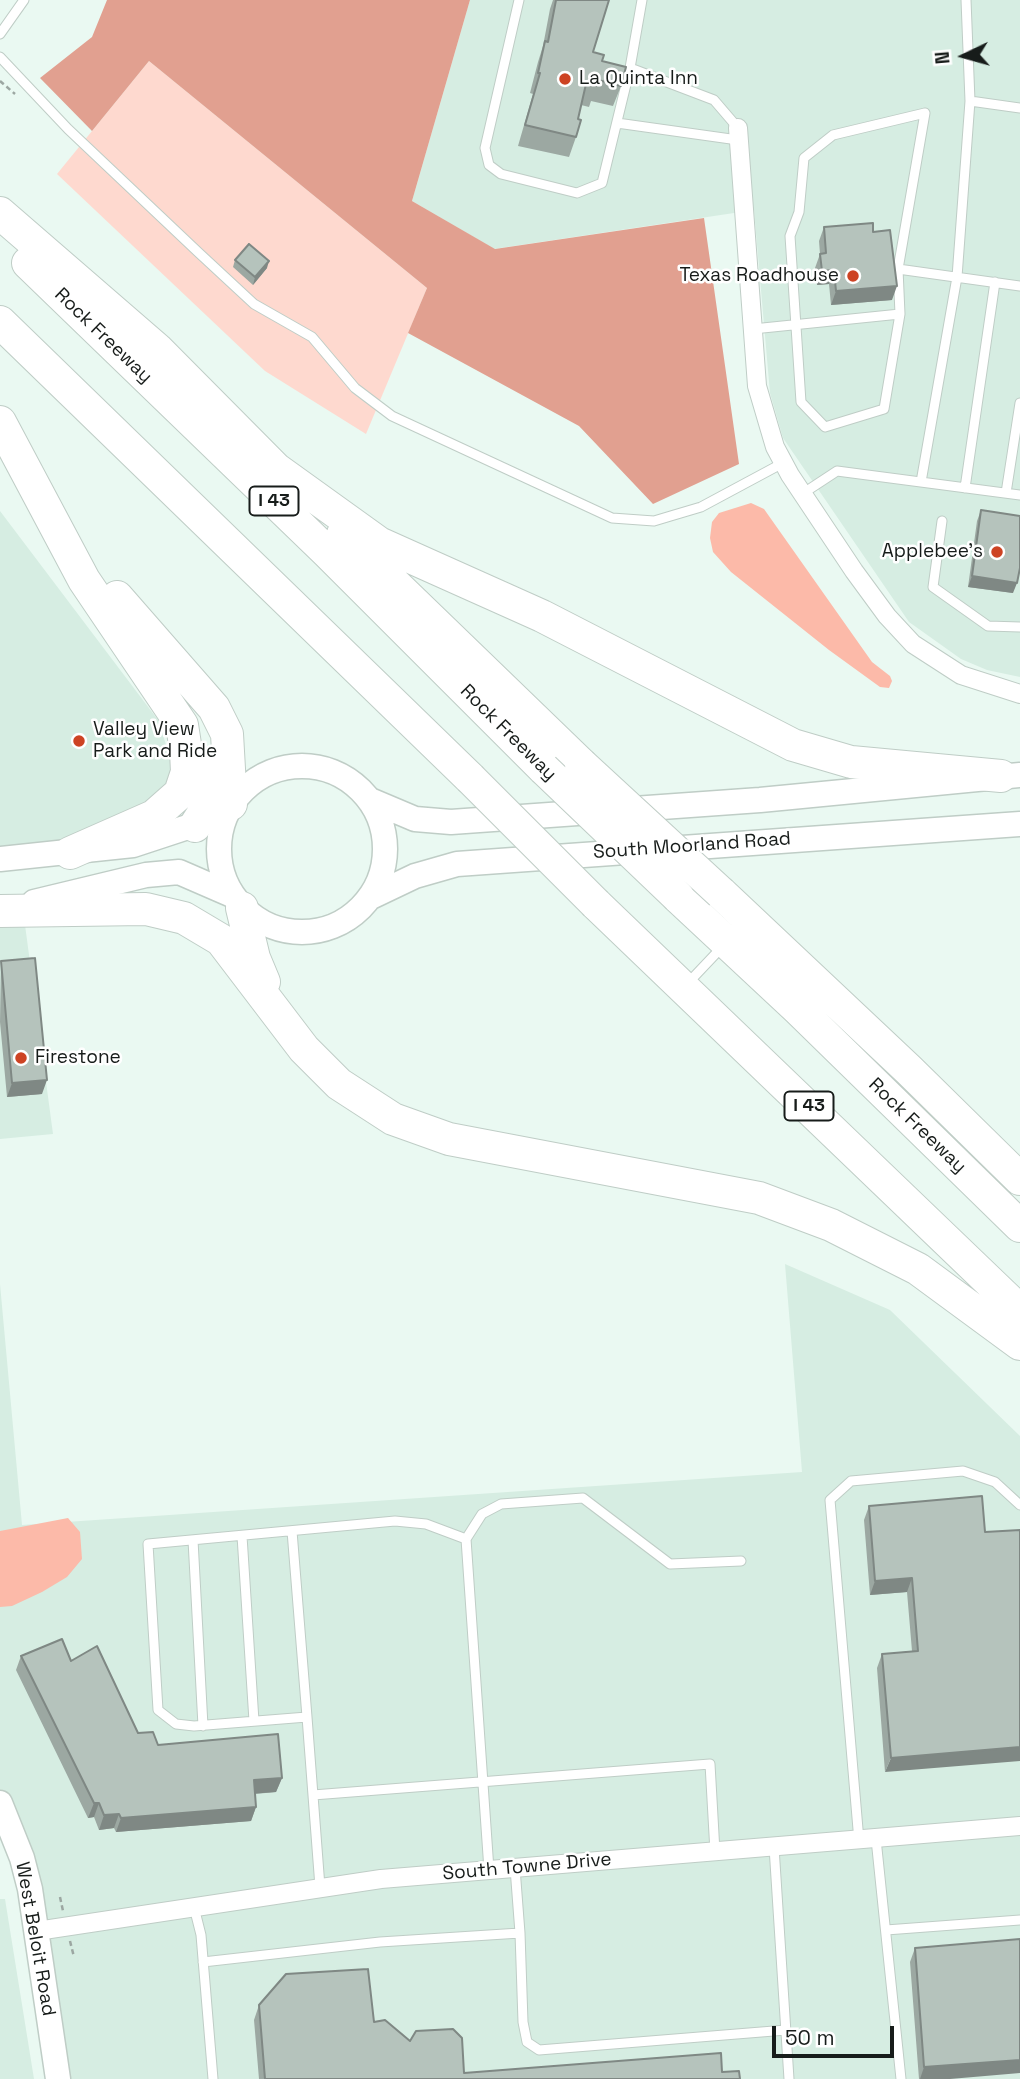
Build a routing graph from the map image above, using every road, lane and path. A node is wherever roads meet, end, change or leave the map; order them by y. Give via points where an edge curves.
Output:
1 (24, 0) edge
2 (519, 0) edge
3 (642, 0) edge
4 (966, 0) edge
5 (0, 34) edge
6 (0, 57) edge
7 (630, 68) junction
8 (970, 101) junction
9 (1020, 108) edge
10 (617, 123) junction
11 (738, 134) junction
12 (0, 213) edge
13 (0, 236) edge
14 (898, 269) junction
15 (957, 277) junction
16 (995, 282) junction
17 (1020, 286) edge
18 (900, 314) junction
19 (0, 322) edge
20 (795, 325) junction
21 (753, 329) junction
22 (1020, 403) edge
23 (0, 422) edge
24 (783, 463) junction
25 (272, 466) junction
26 (921, 482) junction
27 (965, 488) junction
28 (1006, 493) junction
29 (802, 494) junction
30 (1020, 495) edge
31 (942, 521) dead end
32 (62, 535) junction
33 (113, 592) junction
34 (1020, 627) edge
35 (1020, 694) edge
36 (1010, 776) edge
37 (370, 800) junction
38 (228, 809) junction
39 (1020, 824) edge
40 (195, 826) junction
41 (70, 853) junction
42 (0, 859) edge
43 (371, 897) junction
44 (237, 901) junction
45 (0, 911) edge
46 (726, 942) junction
47 (684, 987) junction
48 (278, 1015) junction
49 (1020, 1179) edge
50 (1020, 1226) edge
51 (1020, 1311) edge
52 (1020, 1344) edge
53 (1020, 1505) edge
54 (292, 1531) junction
55 (242, 1536) junction
56 (466, 1539) junction
57 (193, 1540) junction
58 (741, 1561) dead end
59 (307, 1717) junction
60 (254, 1721) junction
61 (203, 1726) junction
62 (482, 1781) junction
63 (313, 1794) junction
64 (0, 1803) edge
65 (1020, 1826) edge
66 (868, 1840) junction
67 (774, 1847) junction
68 (715, 1852) junction
69 (515, 1868) junction
70 (489, 1870) junction
71 (320, 1887) junction
72 (194, 1907) junction
73 (1020, 1920) edge
74 (886, 1930) junction
75 (37, 1931) junction
76 (520, 1933) junction
77 (203, 1962) junction
78 (786, 2030) junction
79 (58, 2079) edge
80 (213, 2079) edge
81 (789, 2079) edge
82 (901, 2079) edge

1 - 5 lane
2 - 10 lane via 485,148 489,165 501,174 577,193 601,183
3 - 7 lane
4 - 8 lane
6 - 24 lane via 68,129 254,304 312,337 355,388 392,416 612,518 654,521 701,507
7 - 10 lane
7 - 11 lane via 714,100
8 - 9 lane
8 - 15 lane
10 - 11 lane
11 - 21 street
12 - 25 highway via 157,349
13 - 46 highway, Rock Freeway / I 43, bridge
14 - 15 lane
14 - 18 lane
14 - 20 lane via 925,113 833,135 804,158 799,212 790,236
15 - 16 lane
15 - 26 lane
16 - 17 lane
16 - 27 lane
18 - 20 lane
18 - 20 lane via 884,409 825,427 801,402
19 - 47 highway, I 43, bridge
20 - 21 lane
21 - 24 street via 759,396
22 - 28 lane
23 - 32 highway
24 - 29 street
25 - 36 highway via 379,543 542,616 793,745 851,762
25 - 49 highway, bridge
26 - 27 lane
26 - 29 lane via 837,471
27 - 28 lane
28 - 30 lane
29 - 35 street via 887,616 914,643 961,675
31 - 34 lane via 933,587 988,626
32 - 33 highway
32 - 41 highway via 84,580 182,725 187,772 180,793 154,816
33 - 38 highway via 214,708 227,734
33 - 40 highway via 205,732 212,765 211,801
36 - 37 main road via 760,800 451,821 415,819
37 - 38 main road via 350,780 326,768 299,765 272,770 249,784
37 - 43 main road via 382,823 386,848 382,874
38 - 40 main road
38 - 44 main road via 218,841 220,859
39 - 43 main road, South Moorland Road via 457,864 415,876
40 - 41 main road via 133,845
41 - 42 main road
43 - 44 main road via 354,915 309,933 273,927
44 - 45 main road via 179,872 146,875
44 - 48 highway
45 - 48 highway via 146,909 184,918 220,940
46 - 47 lane
46 - 50 highway, Rock Freeway / I 43
47 - 51 highway, I 43
48 - 52 highway via 339,1084 393,1119 449,1139 759,1198 831,1225 918,1269
53 - 66 lane via 995,1482 963,1471 851,1481 830,1500
54 - 55 lane
54 - 56 lane via 395,1521 425,1524
54 - 59 lane
55 - 57 lane
55 - 60 lane
56 - 58 lane via 482,1514 501,1504 583,1498 670,1564
56 - 62 lane
57 - 61 lane
57 - 61 lane via 148,1544 158,1710 176,1724
59 - 60 lane
59 - 63 lane
60 - 61 lane
62 - 63 lane
62 - 68 lane via 710,1764
62 - 70 lane
63 - 71 lane
64 - 75 main road, West Beloit Road via 22,1858
65 - 66 street, South Towne Drive
66 - 67 street, South Towne Drive
66 - 74 lane
67 - 68 street, South Towne Drive
67 - 78 lane
68 - 69 street, South Towne Drive
69 - 70 street, South Towne Drive
69 - 76 lane
70 - 71 street, South Towne Drive
71 - 72 street, South Towne Drive
72 - 75 street, South Towne Drive
72 - 77 lane
73 - 74 lane
74 - 82 lane
75 - 79 main road, West Beloit Road
76 - 77 lane via 380,1942
76 - 78 lane via 523,2022 527,2042 539,2050
77 - 80 lane
78 - 81 lane

